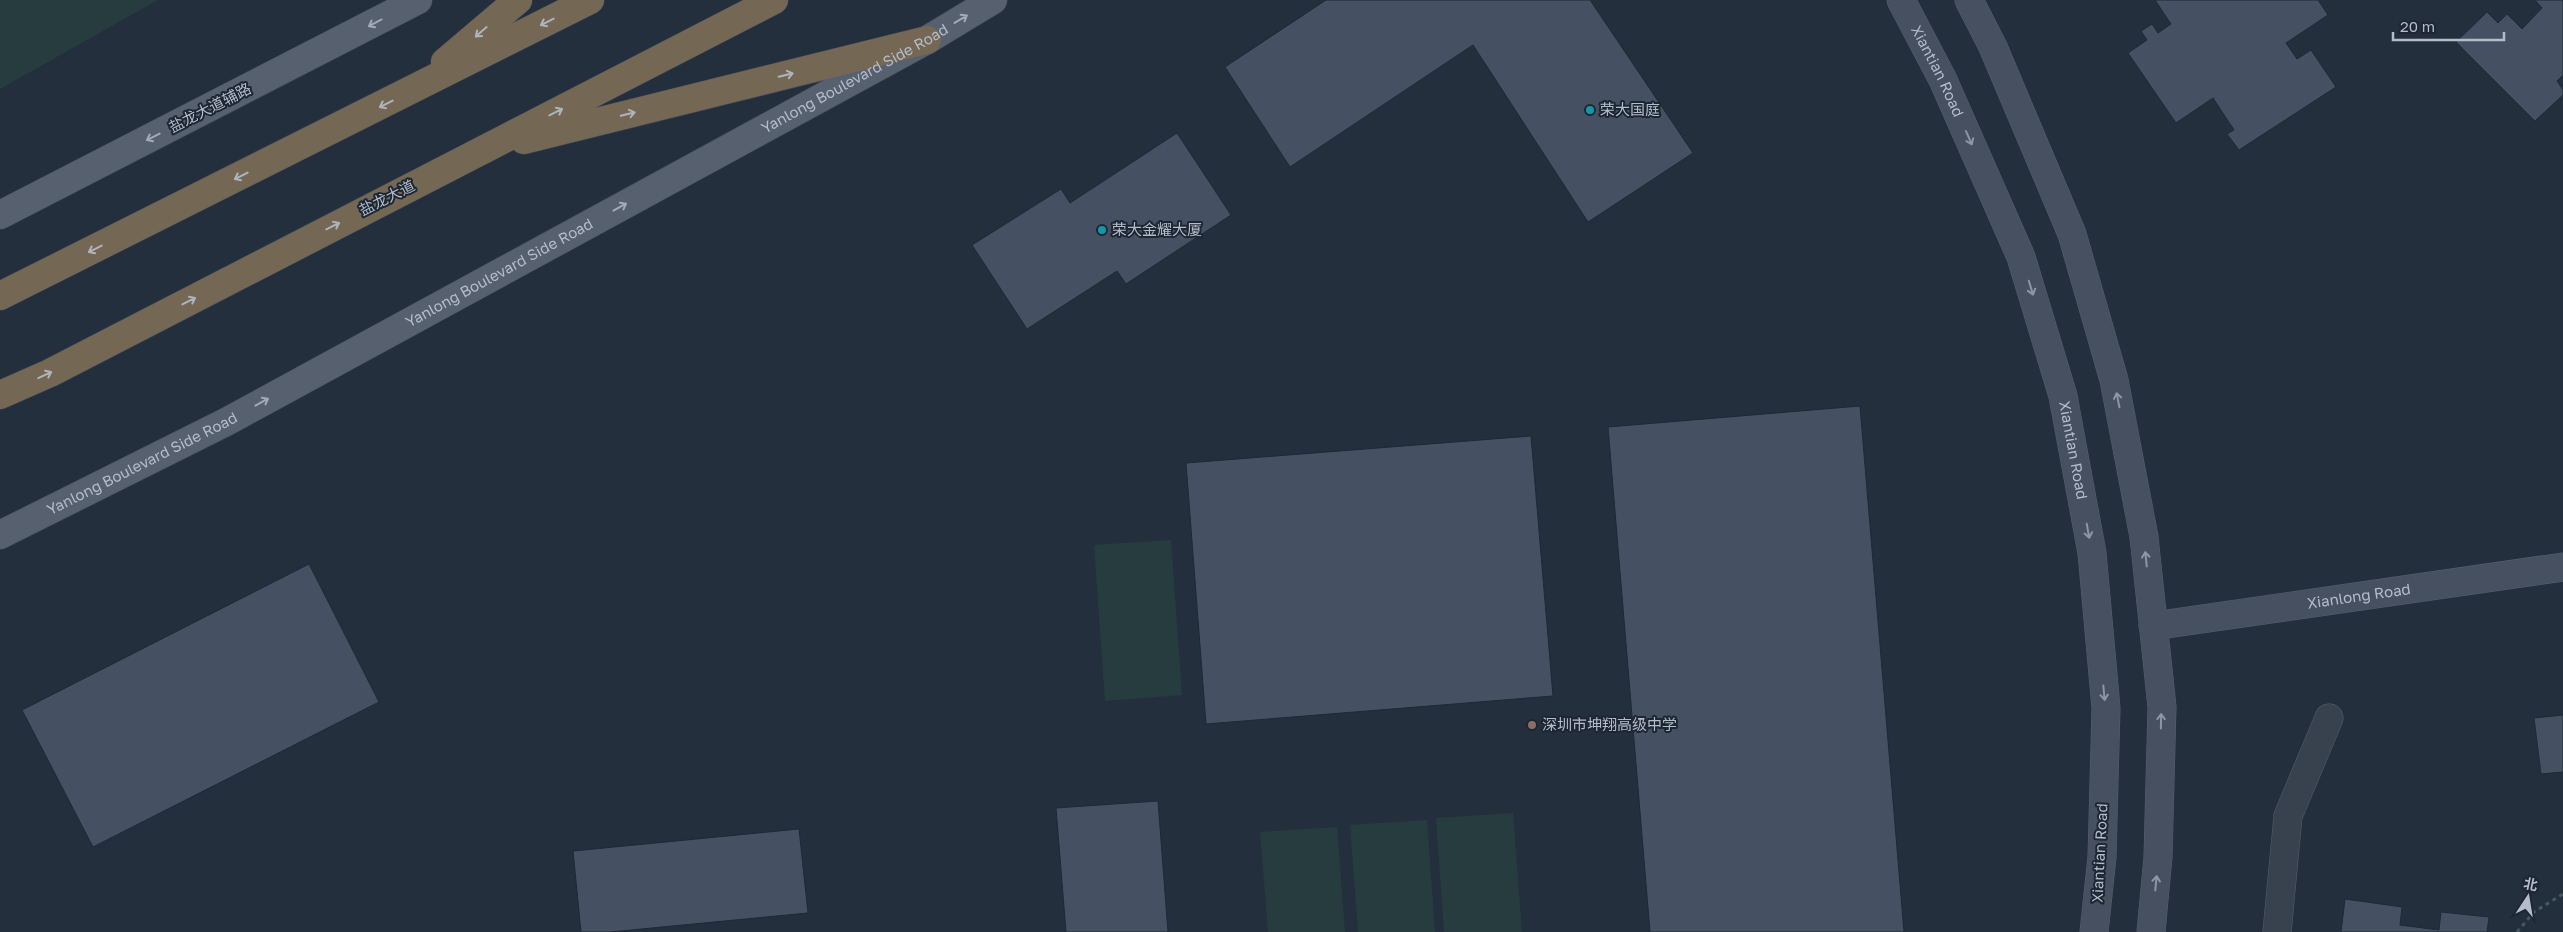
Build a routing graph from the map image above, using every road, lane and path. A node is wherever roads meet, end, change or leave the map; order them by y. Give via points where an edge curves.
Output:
1 (418, 0) edge
2 (518, 0) edge
3 (590, 0) edge
4 (774, 0) edge
5 (993, 0) edge
6 (1901, 0) edge
7 (1969, 0) edge
8 (927, 40) junction
9 (412, 91) junction
10 (479, 151) junction
11 (0, 215) edge
12 (0, 296) edge
13 (0, 395) edge
14 (0, 535) edge
15 (2563, 567) edge
16 (2153, 626) junction
17 (2329, 718) dead end
18 (2563, 894) edge
19 (2094, 932) edge
20 (2151, 932) edge
21 (2278, 932) edge
22 (2517, 932) edge

1 -> 11 main road, 盐龙大道辅路
2 -> 9 highway
3 -> 9 highway
10 -> 4 highway, 盐龙大道
8 -> 5 main road, Yanlong Boulevard Side Road
6 -> 19 street, Xiantian Road via 1943,80 2021,257 2063,396 2092,553 2106,708 2102,857
16 -> 7 street via 2144,537 2114,380 2072,234 1994,47
10 -> 8 highway
14 -> 8 main road, Yanlong Boulevard Side Road via 226,422
9 -> 12 highway
13 -> 10 highway, 盐龙大道 via 50,373
15 - 16 street, Xianlong Road
20 -> 16 street via 2158,857 2162,708
17 - 21 street via 2288,816
18 - 22 path via 2534,912

